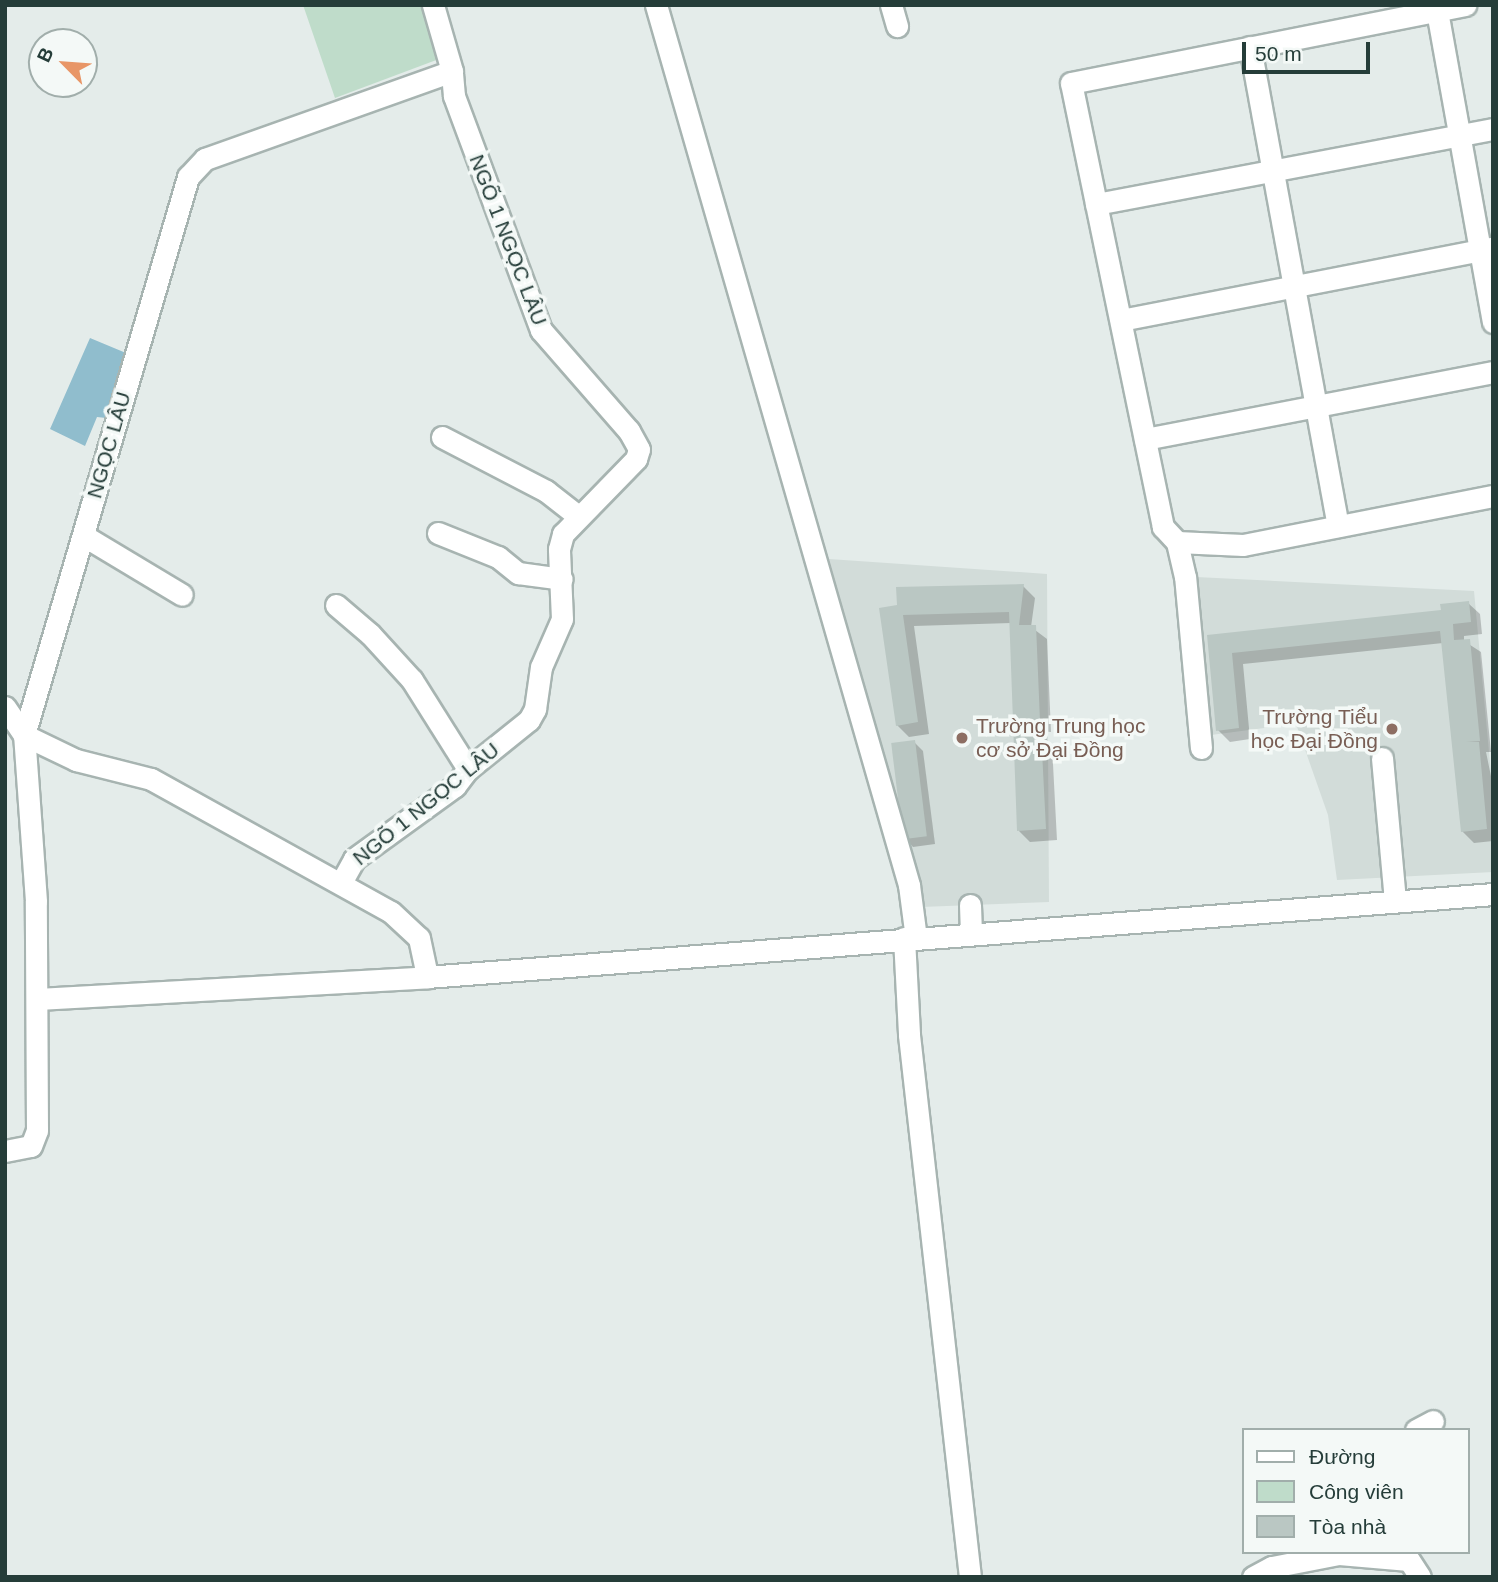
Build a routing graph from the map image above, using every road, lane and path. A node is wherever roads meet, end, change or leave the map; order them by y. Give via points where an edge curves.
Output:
1 (433, 5) edge
2 (656, 5) edge
3 (1465, 5) edge
4 (1437, 11) junction
5 (1250, 47) junction
6 (452, 71) junction
7 (1493, 129) edge
8 (1460, 135) junction
9 (1275, 169) junction
10 (1096, 204) junction
11 (1486, 248) edge
12 (1296, 286) junction
13 (1121, 320) junction
14 (1493, 322) edge
15 (1493, 373) edge
16 (1315, 406) junction
17 (442, 437) dead end
18 (1145, 439) junction
19 (1493, 496) edge
20 (578, 515) junction
21 (1338, 526) junction
22 (438, 533) dead end
23 (84, 536) junction
24 (1177, 542) junction
25 (562, 579) junction
26 (182, 595) dead end
27 (336, 606) dead end
28 (5, 707) edge
29 (24, 735) junction
30 (1201, 748) dead end
31 (1382, 758) dead end
32 (468, 769) junction
33 (342, 881) junction
34 (1493, 894) edge
35 (1395, 901) junction
36 (970, 905) dead end
37 (971, 933) junction
38 (910, 938) junction
39 (427, 977) junction
40 (39, 999) junction
41 (5, 1151) edge
42 (1330, 1554) edge
43 (1346, 1554) edge
44 (970, 1577) edge
45 (1253, 1577) edge
46 (1420, 1577) edge

1 - 6 street
2 - 38 street via 909,885
3 - 4 street
4 - 5 street
4 - 8 street
5 - 9 street
5 - 10 street via 1071,83
6 - 20 street, NGÕ 1 NGỌC LÂU via 454,96 541,330 629,431 639,449 621,476
6 - 23 street, NGỌC LÂU via 350,104 195,166
7 - 8 street
8 - 9 street
8 - 11 street
9 - 10 street
9 - 12 street
10 - 13 street
11 - 12 street
11 - 14 street
12 - 13 street
12 - 16 street
13 - 18 street
15 - 16 street
16 - 18 street
16 - 21 street
17 - 20 street via 546,491
18 - 24 street via 1163,527
19 - 21 street
20 - 25 street, NGÕ 1 NGỌC LÂU via 559,549
21 - 24 street via 1243,545
22 - 25 street via 496,556 518,573
23 - 26 street
23 - 29 street, NGỌC LÂU
24 - 30 street
25 - 32 street, NGÕ 1 NGỌC LÂU via 562,619 537,678 535,709 523,727
27 - 32 street via 370,634 412,680
28 - 29 street
29 - 33 street via 76,760 151,779
29 - 40 street, NGỌC LÂU via 36,901 33,972
31 - 35 street
32 - 33 street, NGÕ 1 NGỌC LÂU via 455,786 354,859
33 - 39 street via 410,928 422,945
34 - 35 street
35 - 37 street
36 - 37 street
37 - 38 street
38 - 39 street
38 - 44 street via 909,1035
39 - 40 street
40 - 41 street, NGỌC LÂU via 34,1069 37,1130 31,1146
42 - 45 street via 1272,1567
43 - 46 street via 1409,1560

